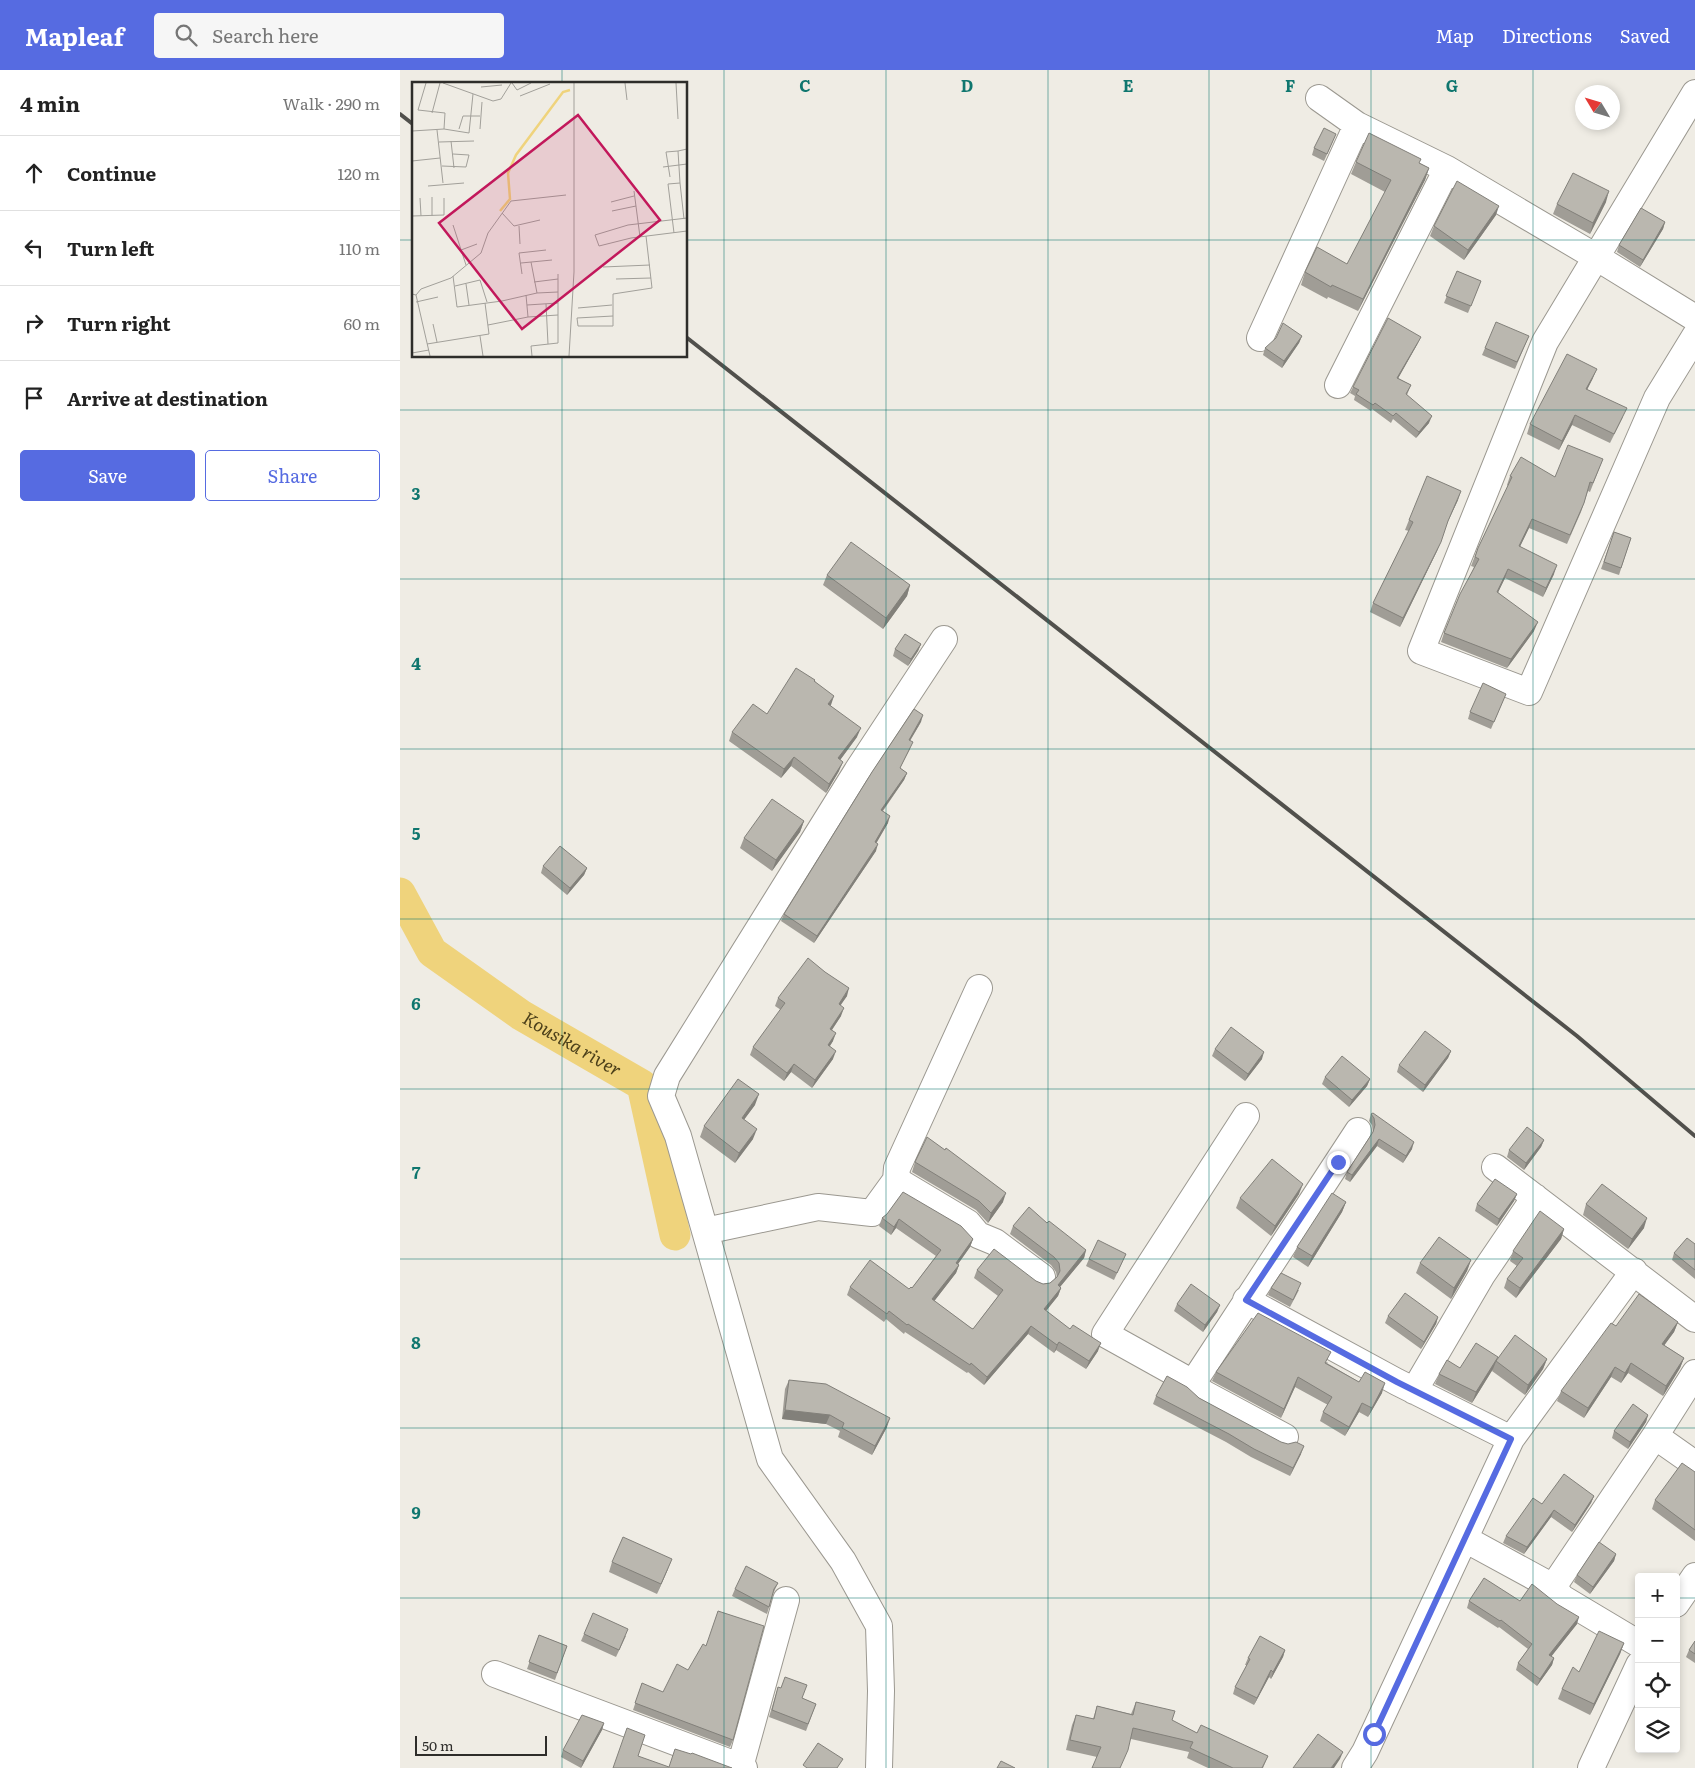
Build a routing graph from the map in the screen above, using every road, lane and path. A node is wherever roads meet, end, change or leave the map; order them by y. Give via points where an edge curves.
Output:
1 (1695, 93) edge
2 (1319, 98) dead end
3 (1358, 125) junction
4 (1447, 169) junction
5 (1596, 256) junction
6 (1695, 318) edge
7 (1695, 336) edge
8 (1260, 338) dead end
9 (1338, 385) dead end
10 (944, 639) dead end
11 (979, 988) dead end
12 (1246, 1116) dead end
13 (1358, 1131) dead end
14 (1494, 1167) dead end
15 (896, 1180) junction
16 (1535, 1197) junction
17 (705, 1230) junction
18 (1634, 1271) junction
19 (1042, 1277) dead end
20 (1246, 1300) junction
21 (1695, 1319) edge
22 (1695, 1373) edge
23 (1193, 1383) junction
24 (1414, 1391) junction
25 (1655, 1436) junction
26 (1285, 1437) dead end
27 (1511, 1439) junction
28 (1695, 1464) edge
29 (1465, 1539) junction
30 (1695, 1576) edge
31 (1553, 1587) junction
32 (1680, 1598) edge
33 (786, 1600) dead end
34 (1635, 1642) edge
35 (495, 1674) dead end
36 (1635, 1674) edge
37 (742, 1767) edge
38 (879, 1768) edge
39 (1355, 1768) edge
40 (1591, 1768) edge

1 - 5 street
2 - 3 street
3 - 4 street
3 - 8 street
4 - 5 street
4 - 9 street
5 - 6 street
5 - 7 street via 1545,342 1421,651 1529,692 1656,398
10 - 17 street via 851,779 667,1076 661,1096 678,1136
11 - 15 street via 898,1168
12 - 23 street via 1105,1334
13 - 20 street
14 - 16 street
15 - 17 street via 872,1213 818,1206
15 - 19 street via 968,1223 978,1235 995,1242
16 - 18 street
16 - 24 street via 1482,1275
17 - 38 street via 770,1459 843,1561 879,1626
18 - 21 street
18 - 27 street
20 - 23 street
20 - 24 street
22 - 25 street
23 - 26 street via 1203,1393
24 - 27 street
25 - 28 street
25 - 31 street
27 - 29 street
29 - 31 street
29 - 39 street
30 - 32 street
31 - 34 street via 1562,1598
33 - 37 street
35 - 37 street
36 - 40 street

